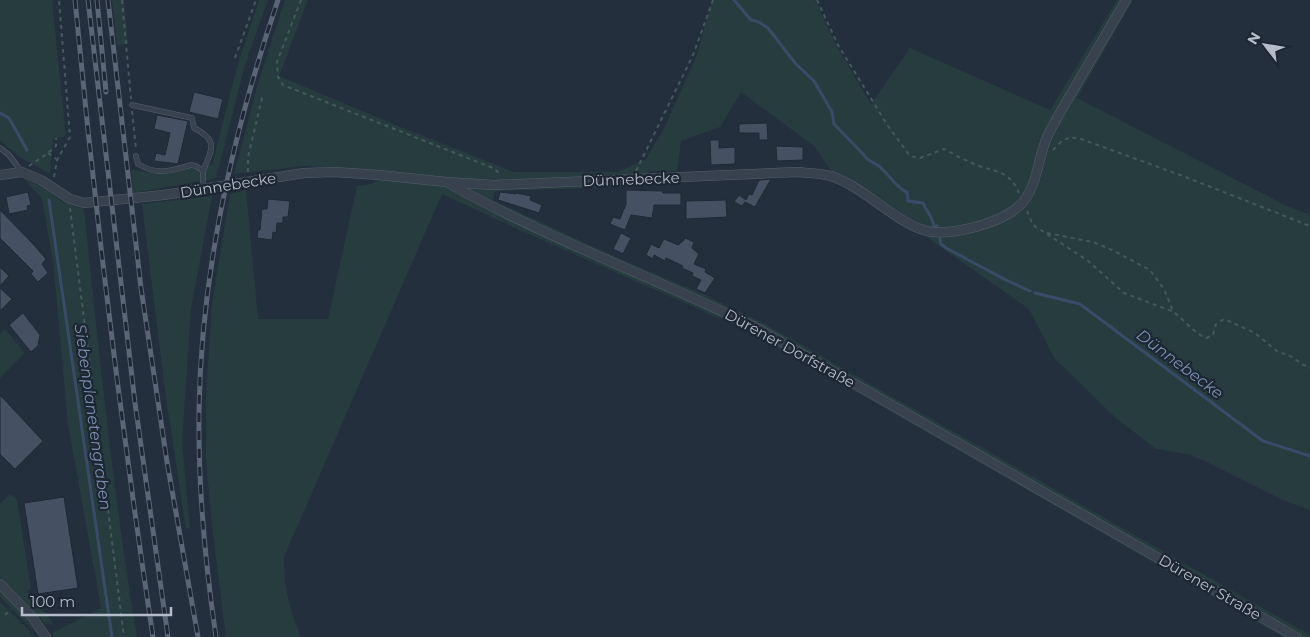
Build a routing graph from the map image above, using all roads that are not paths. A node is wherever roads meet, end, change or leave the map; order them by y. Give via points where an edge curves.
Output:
1 (1126, 0) edge
2 (132, 105) road end
3 (0, 148) edge
4 (136, 156) road end
5 (204, 171) junction
6 (22, 172) junction
7 (0, 175) edge
8 (446, 182) junction
9 (203, 189) junction
10 (1123, 537) joint
11 (0, 584) edge
12 (46, 637) edge
13 (1296, 637) edge

1 - 8 street, Dünnebecke via 1060,112 1023,202 986,225 945,231 925,230 903,220 844,182 823,174 784,172 502,185
2 - 5 lane via 192,118 194,128 206,134 211,141 212,148
3 - 6 lane
4 - 5 lane via 138,164 146,169 163,172 191,165
5 - 9 lane
6 - 7 street
6 - 9 street, Dünnebecke via 70,199 84,203
8 - 9 street, Dünnebecke via 334,172 304,173
8 - 10 street, Dürener Dorfstraße via 506,214 759,328
10 - 13 street, Dürener Straße
11 - 12 street via 32,617

